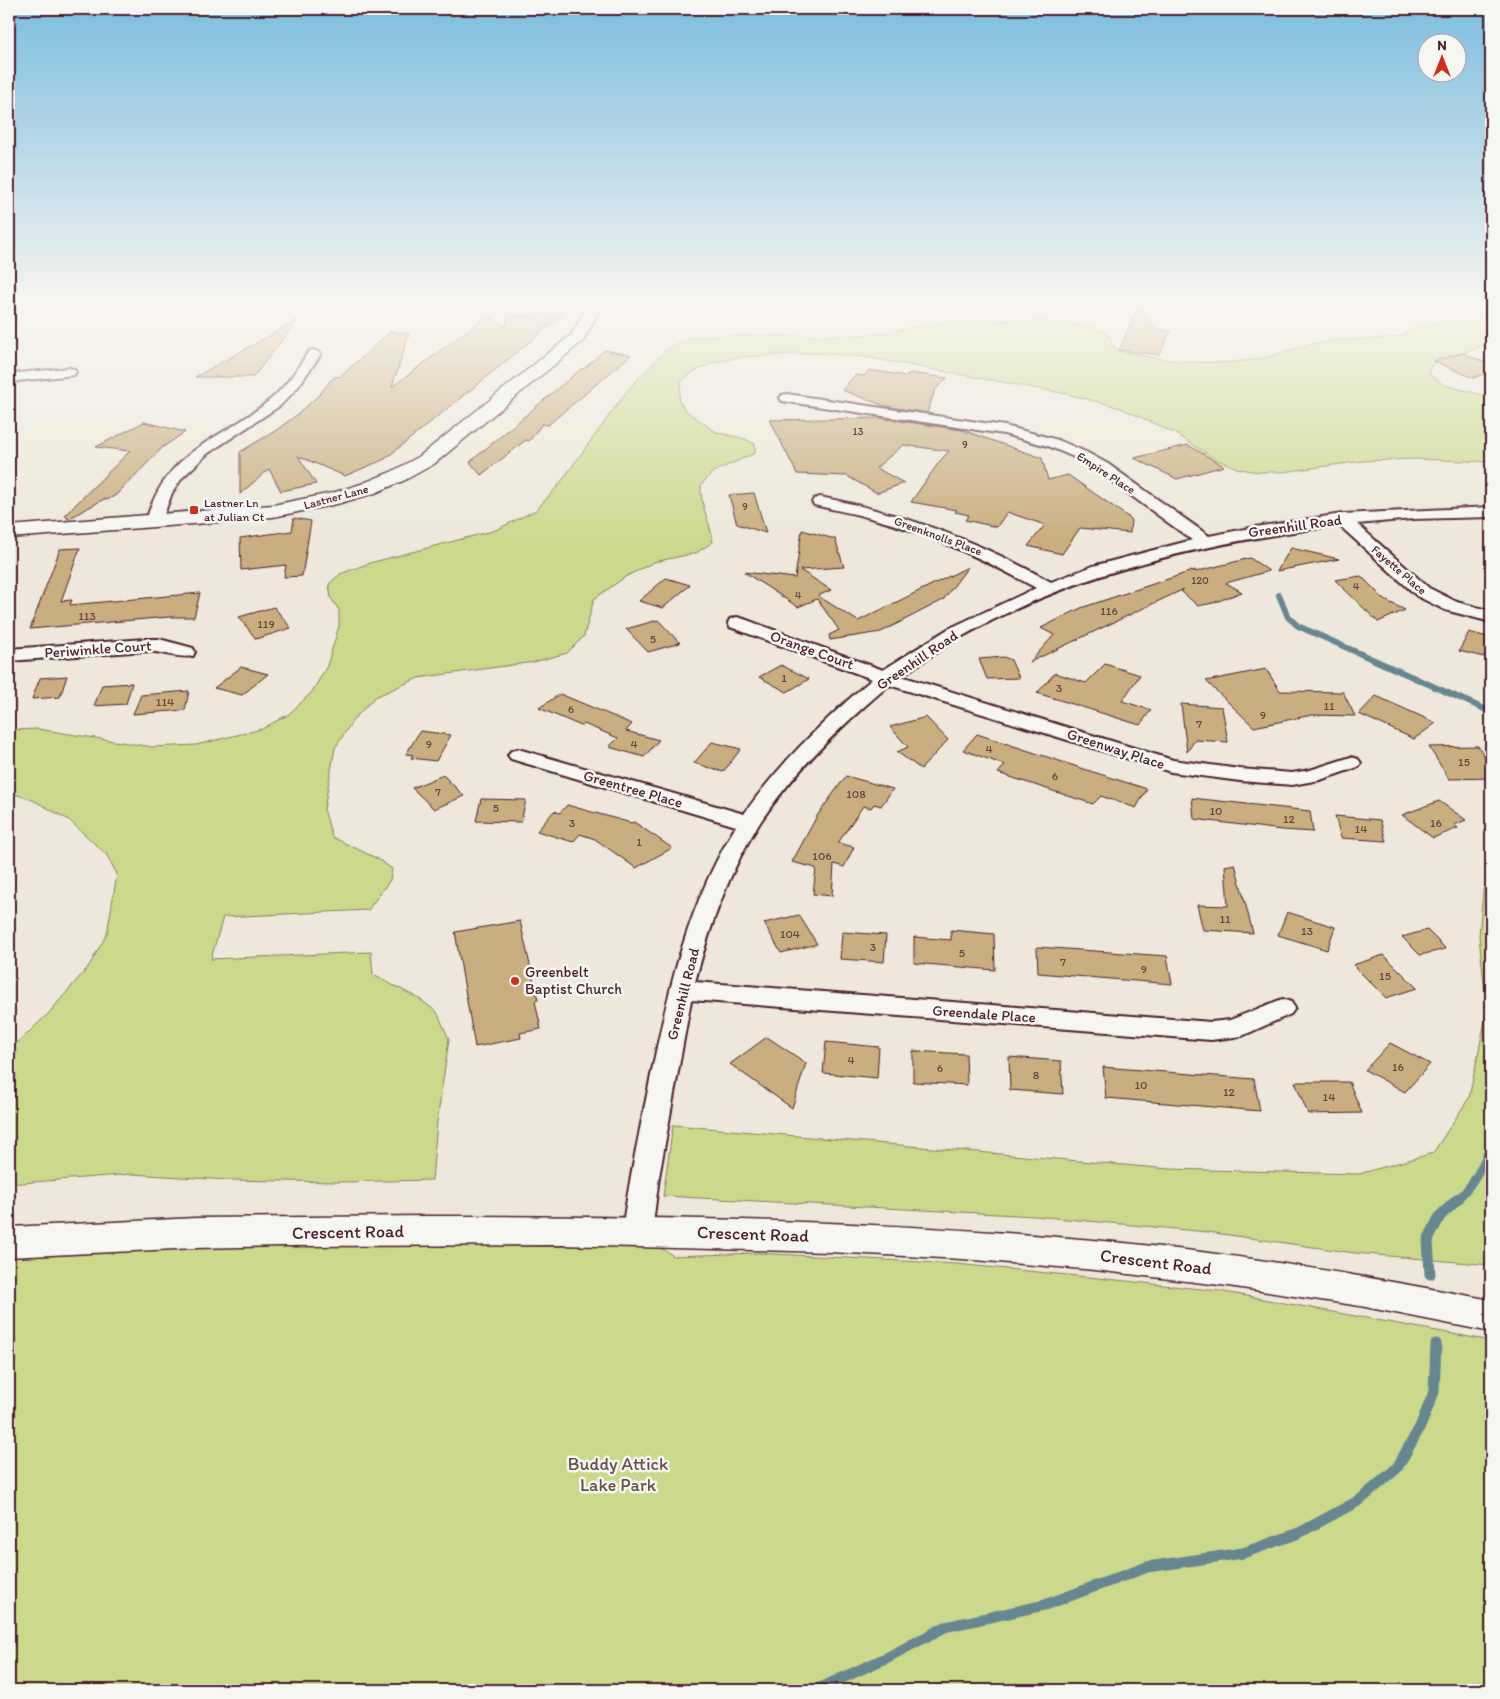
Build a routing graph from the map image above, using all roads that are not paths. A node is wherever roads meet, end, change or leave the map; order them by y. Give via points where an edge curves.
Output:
1 (294, 383) edge
2 (522, 383) edge
3 (787, 398) dead end
4 (820, 502) dead end
5 (1491, 512) edge
6 (1342, 519) junction
7 (154, 521) junction
8 (9, 532) edge
9 (1206, 542) junction
10 (1049, 588) junction
11 (1491, 617) edge
12 (737, 623) dead end
13 (186, 652) dead end
14 (9, 655) edge
15 (886, 678) junction
16 (518, 755) dead end
17 (1350, 763) dead end
18 (749, 823) junction
19 (681, 990) junction
20 (1282, 1008) dead end
21 (638, 1231) junction
22 (9, 1242) edge
23 (1491, 1316) edge

1 - 7 street via 275,403 198,454 179,472 166,488
2 - 7 street, Lastner Lane via 439,451 414,468 373,487 327,501 240,515
3 - 9 street, Empire Place via 1005,430 1053,443 1102,467
4 - 10 street, Greenknolls Place via 888,517 942,534 1005,562
5 - 6 street, Greenhill Road
6 - 9 street, Greenhill Road
6 - 11 street, Fayette Place via 1423,592 1451,606
7 - 8 street, Lastner Lane
9 - 10 street, Greenhill Road via 1132,561
10 - 15 street, Greenhill Road via 930,648
12 - 15 street, Orange Court
13 - 14 street, Periwinkle Court via 145,645
15 - 17 street, Greenway Place via 1171,766 1292,779 1313,776
15 - 18 street, Greenhill Road via 793,766
16 - 18 street, Greentree Place
18 - 19 street, Greenhill Road via 712,896
19 - 20 street, Greendale Place via 1211,1031 1233,1029
19 - 21 street, Greenhill Road via 640,1199
21 - 22 street, Crescent Road via 195,1234
21 - 23 street, Crescent Road via 880,1238 1071,1252 1309,1282

